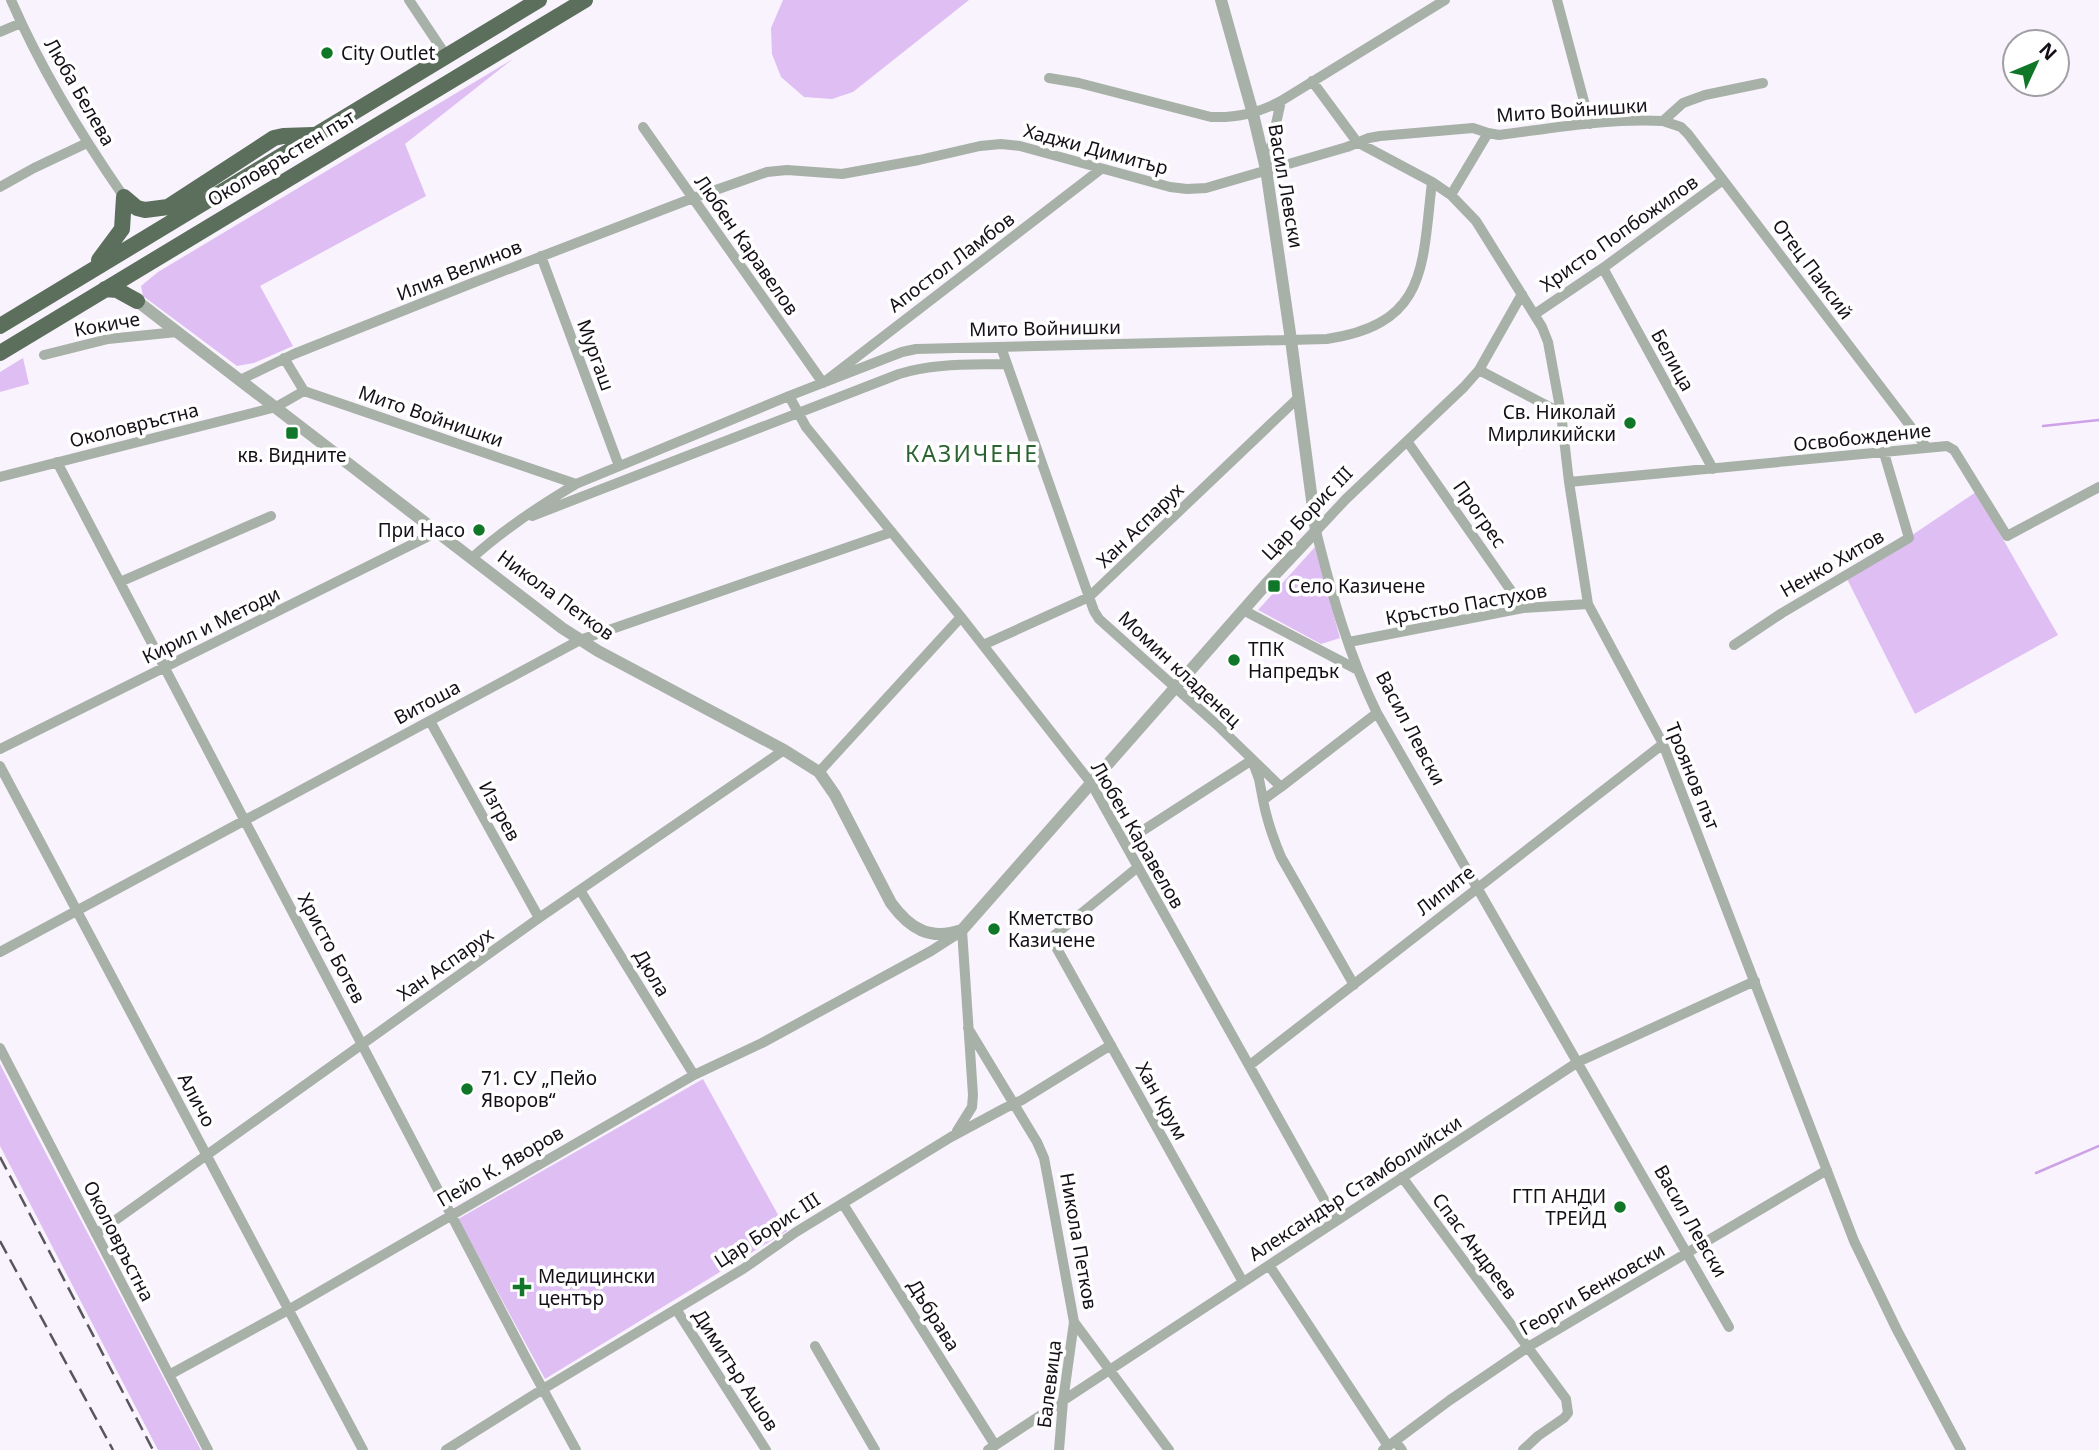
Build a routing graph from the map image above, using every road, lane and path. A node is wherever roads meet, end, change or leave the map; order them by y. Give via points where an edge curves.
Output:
1 (11, 0) edge
2 (409, 0) edge
3 (539, 0) edge
4 (585, 0) edge
5 (1221, 0) edge
6 (1445, 0) edge
7 (1557, 0) edge
8 (21, 23) junction
9 (0, 32) edge
10 (447, 57) junction
11 (1049, 78) dead end
12 (1312, 81) junction
13 (1763, 83) dead end
14 (1281, 101) junction
15 (1253, 114) junction
16 (1663, 121) junction
17 (1590, 124) junction
18 (643, 127) dead end
19 (1488, 133) junction
20 (315, 135) junction
21 (1357, 142) junction
22 (87, 143) junction
23 (1101, 169) junction
24 (1266, 169) junction
25 (1723, 180) junction
26 (1432, 182) junction
27 (0, 187) edge
28 (1451, 195) junction
29 (124, 197) junction
30 (693, 198) junction
31 (541, 256) junction
32 (1603, 268) junction
33 (92, 269) junction
34 (138, 269) junction
35 (106, 289) junction
36 (1522, 294) junction
37 (137, 302) junction
38 (1535, 314) junction
39 (0, 326) edge
40 (177, 332) junction
41 (1292, 340) junction
42 (1001, 347) junction
43 (0, 353) edge
44 (44, 355) dead end
45 (284, 358) junction
46 (1006, 364) junction
47 (1479, 369) junction
48 (240, 380) junction
49 (822, 383) junction
50 (304, 391) junction
51 (789, 396) junction
52 (1298, 398) junction
53 (276, 407) junction
54 (1561, 413) junction
55 (798, 414) junction
56 (1407, 441) junction
57 (1927, 448) junction
58 (1884, 453) junction
59 (57, 462) junction
60 (619, 466) junction
61 (1713, 469) junction
62 (0, 477) edge
63 (1569, 482) junction
64 (576, 485) junction
65 (2099, 487) edge
66 (271, 516) dead end
67 (519, 522) junction
68 (1316, 531) junction
69 (437, 532) junction
70 (892, 532) junction
71 (472, 558) junction
72 (120, 582) junction
73 (1089, 597) junction
74 (1588, 604) junction
75 (1523, 608) junction
76 (1243, 610) junction
77 (961, 617) junction
78 (580, 640) junction
79 (1349, 642) junction
80 (983, 645) junction
81 (1734, 645) dead end
82 (165, 667) junction
83 (1358, 670) junction
84 (1176, 688) junction
85 (1377, 713) junction
86 (430, 721) junction
87 (1663, 744) junction
88 (0, 749) edge
89 (784, 750) junction
90 (1252, 760) junction
91 (0, 766) edge
92 (819, 772) junction
93 (1091, 783) junction
94 (1280, 787) junction
95 (1263, 800) junction
96 (245, 820) junction
97 (1125, 842) junction
98 (1138, 867) junction
99 (1477, 887) junction
100 (580, 890) junction
101 (78, 909) junction
102 (539, 918) junction
103 (962, 930) junction
104 (0, 952) edge
105 (1755, 981) junction
106 (1354, 985) junction
107 (968, 1028) junction
108 (363, 1044) junction
109 (1111, 1045) junction
110 (0, 1048) edge
111 (1578, 1062) junction
112 (1250, 1065) junction
113 (694, 1075) junction
114 (1014, 1104) junction
115 (951, 1137) junction
116 (206, 1155) junction
117 (1827, 1170) junction
118 (1402, 1177) junction
119 (843, 1204) junction
120 (451, 1215) junction
121 (1336, 1221) junction
122 (96, 1234) junction
123 (1688, 1254) junction
124 (1269, 1265) junction
125 (1243, 1282) junction
126 (676, 1309) junction
127 (288, 1310) junction
128 (1074, 1322) junction
129 (1728, 1328) dead end
130 (815, 1346) dead end
131 (1528, 1347) junction
132 (1111, 1369) junction
133 (169, 1375) junction
134 (543, 1389) junction
135 (1063, 1401) junction
136 (1389, 1446) edge
137 (992, 1448) edge
138 (208, 1450) edge
139 (363, 1450) edge
140 (446, 1450) edge
141 (576, 1450) edge
142 (766, 1450) edge
143 (875, 1450) edge
144 (1059, 1450) edge
145 (1169, 1450) edge
146 (1402, 1450) edge
147 (1523, 1450) edge
148 (1961, 1450) edge

1 - 8 street, Люба Белева
2 - 10 street
3 - 10 highway, Околовръстен път
4 - 34 highway, Околовръстен път
5 - 15 street, Васил Левски
6 - 12 street
7 - 17 street
8 - 9 street
8 - 22 street, Люба Белева
10 - 20 highway, Околовръстен път
11 - 15 street via 1211,117
12 - 14 street
12 - 21 street
13 - 16 street, Мито Войнишки via 1683,103
14 - 15 street
14 - 24 street
15 - 24 street, Васил Левски
16 - 17 street, Мито Войнишки
16 - 25 street, Отец Паисий via 1681,127
17 - 19 street, Мито Войнишки
18 - 30 street, Любен Каравелов
19 - 21 street, Хаджи Димитър via 1473,128
19 - 28 street, Мито Войнишки
20 - 29 highway via 274,138 167,207 145,211
20 - 33 highway, Околовръстен път
21 - 24 street, Хаджи Димитър
21 - 26 street
22 - 27 street
22 - 29 street, Люба Белева
23 - 24 street, Хаджи Димитър via 1187,189 1206,188
23 - 30 street, Хаджи Димитър via 1001,144 842,174 767,172
23 - 49 street, Апостол Ламбов
24 - 41 street, Васил Левски
25 - 32 street, Христо Попбожилов
25 - 57 street, Отец Паисий
26 - 28 street
26 - 41 street, Мито Войнишки via 1419,274 1401,307 1371,329 1352,335
28 - 36 street via 1476,221
29 - 33 highway via 122,229
30 - 31 street, Илия Велинов
30 - 49 street, Любен Каравелов
31 - 45 street, Илия Велинов
31 - 60 street, Мургаш
32 - 38 street, Христо Попбожилов
32 - 61 street, Белица
33 - 39 highway, Околовръстен път
34 - 35 highway, Околовръстен път
34 - 37 highway via 134,284
35 - 37 highway
35 - 43 highway, Околовръстен път
36 - 38 street, Троянов път
36 - 47 street, Цар Борис III
37 - 40 street, Никола Петков
38 - 54 street, Троянов път via 1548,342
40 - 44 street, Кокиче via 108,340
40 - 48 street, Никола Петков
41 - 42 street, Мито Войнишки
41 - 52 street, Васил Левски
42 - 46 street, Момин кладенец
42 - 49 street, Мито Войнишки via 916,349
45 - 48 street, Илия Велинов
45 - 50 street
46 - 55 street, Мито Войнишки via 917,368
46 - 73 street, Момин кладенец
47 - 54 street
47 - 56 street, Цар Борис III
48 - 53 street, Никола Петков
49 - 51 street, Мито Войнишки
50 - 53 street
50 - 64 street, Мито Войнишки
51 - 55 street, Любен Каравелов
51 - 60 street, Мито Войнишки
52 - 68 street, Васил Левски
52 - 73 street, Хан Аспарух
53 - 59 street, Околовръстна
53 - 69 street, Никола Петков
54 - 63 street, Троянов път
55 - 67 street, Мито Войнишки
55 - 70 street, Любен Каравелов
56 - 68 street, Цар Борис III
56 - 75 street, Прогрес
57 - 58 street, Освобождение
57 - 65 street, Освобождение via 1951,447 2007,536
58 - 61 street, Освобождение
58 - 81 street, Ненко Хитов via 1909,538
59 - 62 street, Околовръстна
59 - 72 street, Христо Ботев
60 - 64 street, Мито Войнишки
61 - 63 street, Освобождение
63 - 74 street, Троянов път
64 - 67 street, Мито Войнишки
66 - 72 street
67 - 71 street, Мито Войнишки
68 - 76 street, Цар Борис III
68 - 79 street, Васил Левски
69 - 71 street, Никола Петков
69 - 82 street, Кирил и Методи
70 - 77 street, Любен Каравелов
70 - 78 street, Витоша
71 - 78 street, Никола Петков
72 - 82 street, Христо Ботев
73 - 80 street, Хан Аспарух
73 - 84 street, Момин кладенец via 1099,619
74 - 75 street, Кръстьо Пастухов
74 - 87 street, Троянов път
75 - 79 street, Кръстьо Пастухов
76 - 83 street
76 - 84 street, Цар Борис III
77 - 80 street, Любен Каравелов
77 - 92 street
78 - 86 street, Витоша
78 - 89 street, Никола Петков
79 - 83 street, Васил Левски
80 - 93 street, Любен Каравелов
82 - 88 street, Кирил и Методи
82 - 96 street, Христо Ботев
83 - 85 street, Васил Левски
84 - 90 street, Момин кладенец
84 - 93 street, Цар Борис III
85 - 94 street
85 - 99 street, Васил Левски
86 - 96 street, Витоша
86 - 102 street, Изгрев
87 - 99 street, Липите
87 - 105 street, Троянов път
89 - 92 street, Никола Петков
89 - 100 street, Хан Аспарух
90 - 94 street, Момин кладенец
90 - 95 street
90 - 97 street
91 - 101 street, Аличо
92 - 103 street, Никола Петков via 898,912 914,927 933,934
93 - 97 street, Любен Каравелов
93 - 103 street, Цар Борис III
94 - 95 street
95 - 106 street via 1281,857
96 - 101 street, Витоша
96 - 108 street, Христо Ботев
97 - 98 street, Любен Каравелов
98 - 109 street, Хан Крум via 1051,938
98 - 112 street, Любен Каравелов
99 - 106 street, Липите
99 - 111 street, Васил Левски
100 - 102 street, Хан Аспарух
100 - 113 street, Дюла
101 - 104 street, Витоша
101 - 116 street, Аличо
102 - 108 street, Хан Аспарух
103 - 107 street
103 - 113 street, Пейо К. Яворов via 762,1043
105 - 111 street, Александър Стамболийски
105 - 117 street, Троянов път
106 - 112 street, Липите
107 - 114 street, Никола Петков
107 - 115 street via 972,1107
108 - 116 street, Хан Аспарух
108 - 120 street, Христо Ботев
109 - 114 street, Цар Борис III
109 - 125 street, Хан Крум
110 - 122 street, Околовръстна
111 - 118 street, Александър Стамболийски
111 - 123 street, Васил Левски
112 - 121 street, Любен Каравелов
113 - 120 street, Пейо К. Яворов
114 - 115 street, Цар Борис III
114 - 128 street, Никола Петков via 1044,1158
115 - 119 street, Цар Борис III
116 - 122 street, Хан Аспарух
116 - 127 street, Аличо
117 - 123 street, Георги Бенковски
117 - 148 street, Троянов път via 1897,1330
118 - 121 street, Александър Стамболийски
118 - 131 street, Спас Андреев
119 - 126 street, Цар Борис III
119 - 137 street, Дъбрава
120 - 127 street, Пейо К. Яворов
120 - 134 street, Христо Ботев
121 - 124 street, Александър Стамболийски
122 - 133 street, Околовръстна
123 - 129 street, Васил Левски
123 - 131 street, Георги Бенковски
124 - 125 street, Александър Стамболийски
124 - 136 street
125 - 132 street, Александър Стамболийски
126 - 134 street, Цар Борис III
126 - 142 street, Димитър Ашов
127 - 133 street, Пейо К. Яворов
127 - 139 street, Аличо
128 - 132 street, Никола Петков
128 - 135 street, Балевица
130 - 143 street
131 - 136 street, Георги Бенковски
131 - 147 street, Спас Андреев via 1566,1399 1568,1413
132 - 135 street, Александър Стамболийски
132 - 145 street, Никола Петков
133 - 138 street, Околовръстна
134 - 140 street, Цар Борис III
134 - 141 street, Христо Ботев
135 - 137 street, Александър Стамболийски
135 - 144 street, Балевица
136 - 146 street

